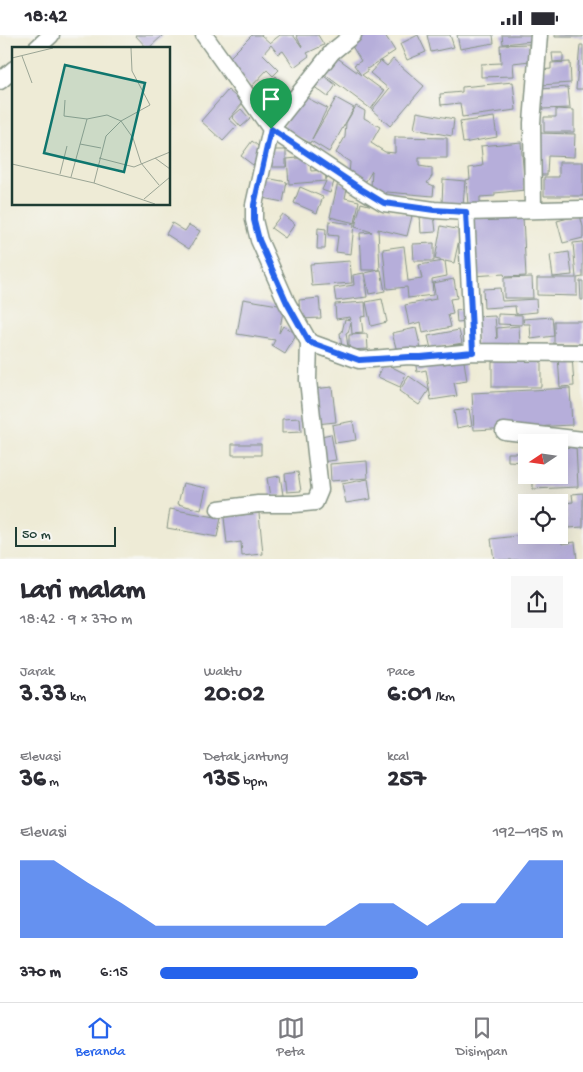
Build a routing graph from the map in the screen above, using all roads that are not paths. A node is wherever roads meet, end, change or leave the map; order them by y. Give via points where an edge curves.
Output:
1 (51, 35) edge
2 (204, 35) edge
3 (353, 35) edge
4 (539, 35) edge
5 (38, 47) edge
6 (12, 71) edge
7 (0, 81) edge
8 (271, 129) junction
9 (583, 209) edge
10 (533, 210) junction
11 (466, 212) junction
12 (309, 342) junction
13 (473, 352) junction
14 (583, 353) edge
15 (504, 431) dead end
16 (583, 440) edge
17 (219, 509) dead end

1 - 5 street
2 - 8 street
3 - 8 street via 332,52
4 - 10 street via 532,123
6 - 7 street
8 - 11 street via 384,203
8 - 12 street via 254,205 254,220 259,240 287,303
9 - 10 street
10 - 11 street
11 - 13 street
12 - 13 street via 359,360
12 - 17 street via 308,380 320,490 315,502
13 - 14 street
15 - 16 street

